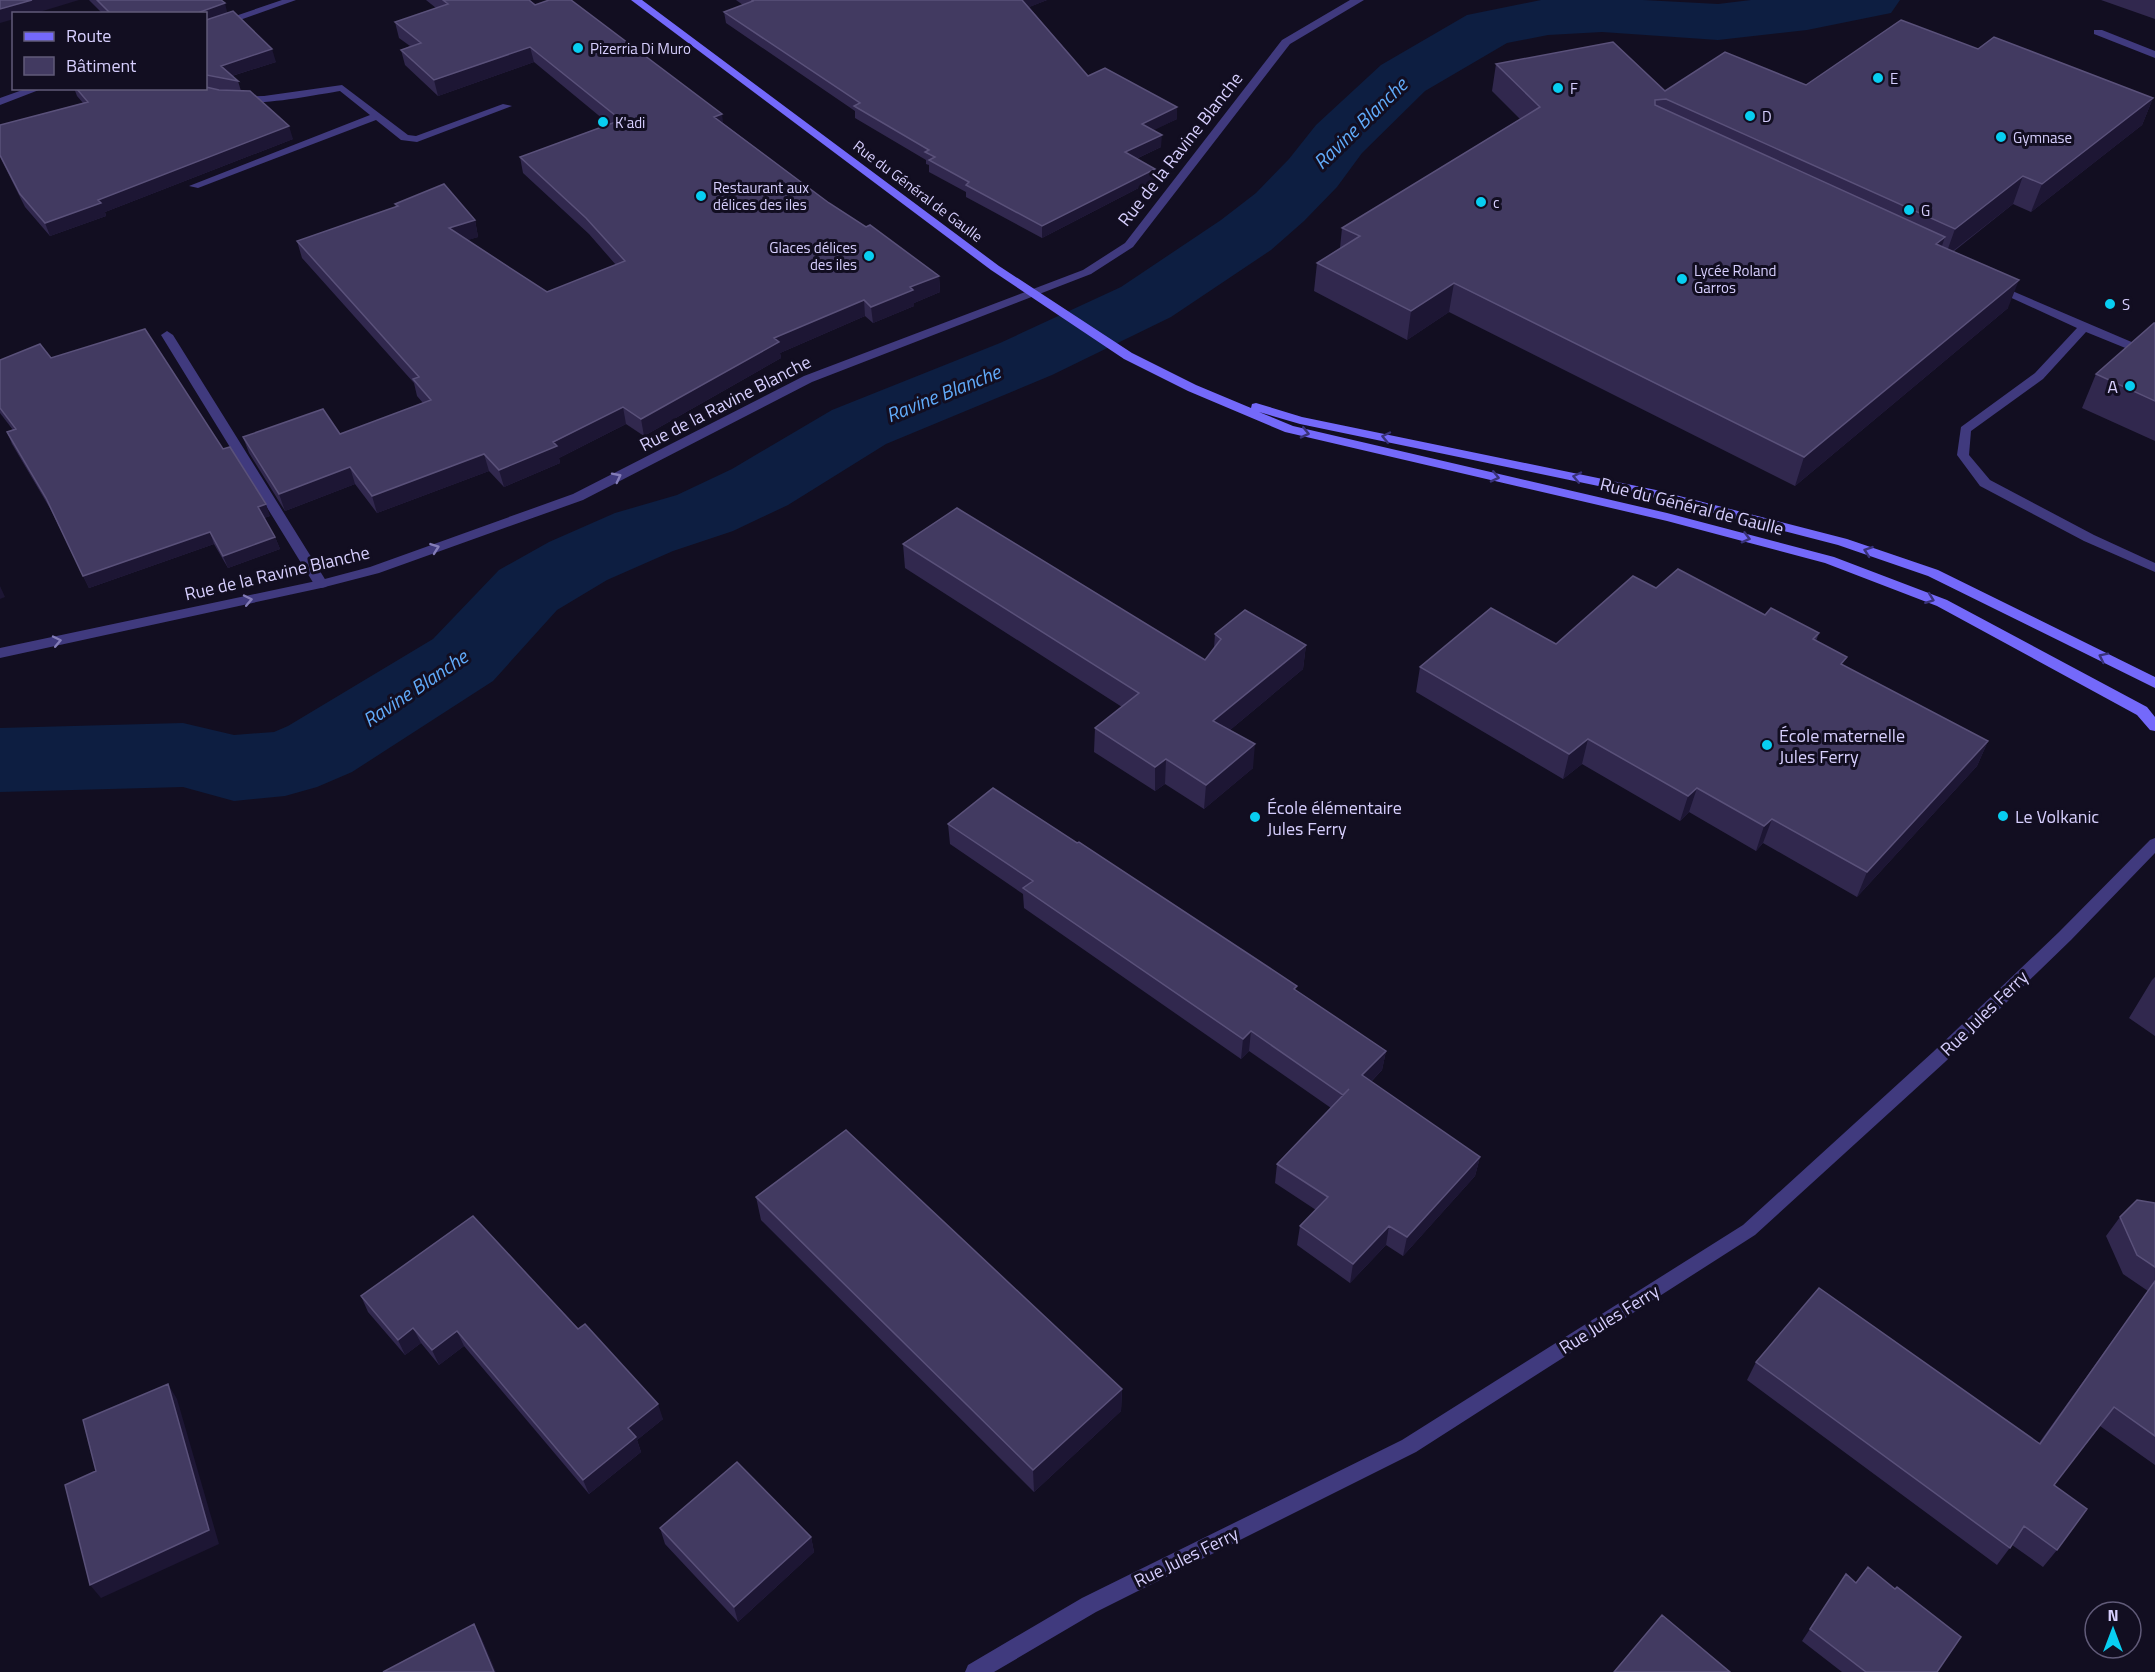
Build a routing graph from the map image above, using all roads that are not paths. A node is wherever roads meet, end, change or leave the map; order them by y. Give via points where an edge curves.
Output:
1 (291, 0) edge
2 (636, 0) edge
3 (1359, 0) edge
4 (207, 29) edge
5 (2098, 32) dead end
6 (2155, 55) edge
7 (33, 90) edge
8 (227, 99) edge
9 (0, 102) edge
10 (507, 106) dead end
11 (377, 116) junction
12 (195, 186) dead end
13 (1987, 283) edge
14 (1034, 293) junction
15 (2084, 327) junction
16 (167, 334) dead end
17 (2155, 356) edge
18 (1192, 388) junction
19 (2155, 568) edge
20 (321, 584) junction
21 (0, 653) edge
22 (2155, 683) edge
23 (2155, 726) edge
24 (2155, 844) edge
25 (975, 1672) edge

1 - 4 street
2 - 14 main road, Rue du Général de Gaulle
3 - 14 street, Rue de la Ravine Blanche via 1286,42 1129,245 1087,272
5 - 6 street
7 - 9 street
8 - 11 street via 264,99 342,88
10 - 11 street via 417,139 405,138
11 - 12 street
13 - 15 street
14 - 18 main road, Rue du Général de Gaulle via 1128,357
20 -> 14 street, Rue de la Ravine Blanche via 374,570 578,497 808,379
15 - 17 street
15 - 19 street via 2039,376 1965,430 1963,455 1985,483
16 - 20 street
22 -> 18 main road, Rue du Général de Gaulle via 1933,573 1842,542 1656,494 1300,420
18 -> 23 main road, Rue du Général de Gaulle via 1289,429 1667,517 1829,560 1942,603 2142,711
21 -> 20 street, Rue de la Ravine Blanche
24 - 25 street, Rue Jules Ferry via 1939,1057 1749,1230 1409,1446 1089,1605

